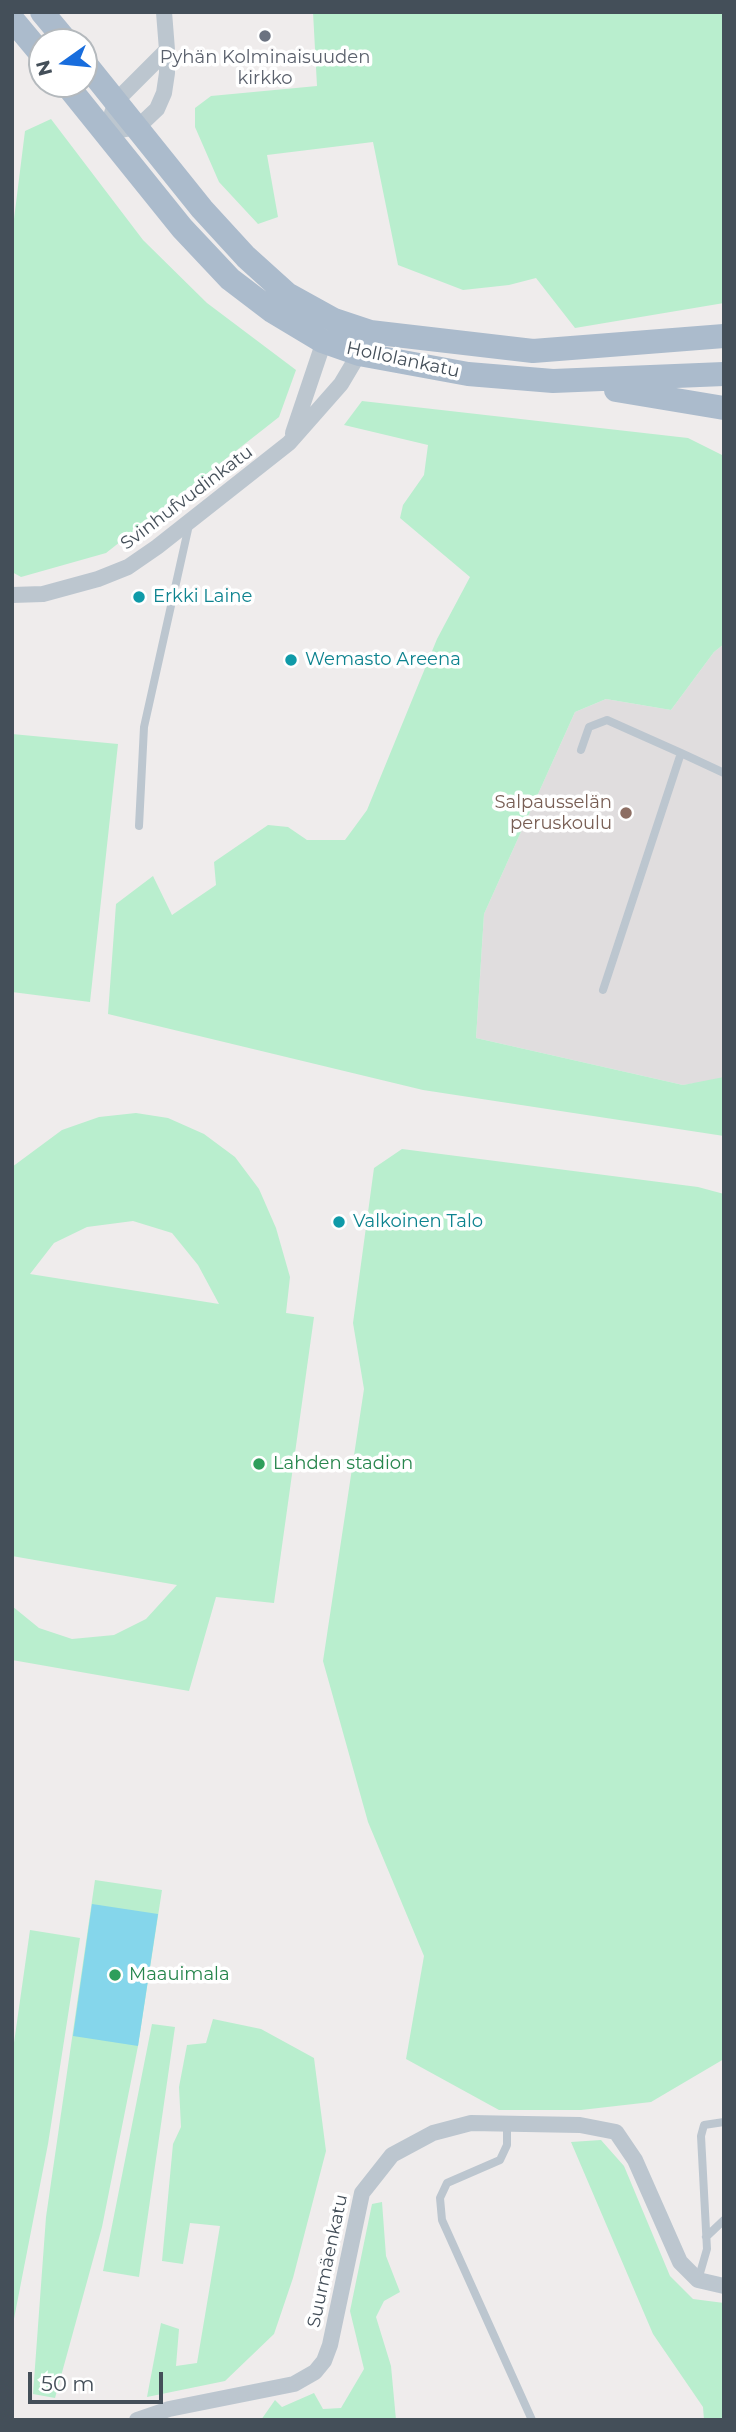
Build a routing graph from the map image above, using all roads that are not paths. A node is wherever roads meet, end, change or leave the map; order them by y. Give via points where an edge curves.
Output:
1 (42, 12) edge
2 (163, 12) edge
3 (12, 19) edge
4 (55, 28) edge
5 (28, 38) edge
6 (167, 50) junction
7 (98, 79) edge
8 (78, 98) edge
9 (116, 101) junction
10 (138, 127) junction
11 (106, 132) junction
12 (328, 331) junction
13 (724, 336) edge
14 (365, 343) junction
15 (724, 374) edge
16 (553, 381) junction
17 (724, 408) edge
18 (289, 443) junction
19 (190, 522) junction
20 (16, 598) edge
21 (581, 750) dead end
22 (681, 753) junction
23 (724, 773) edge
24 (139, 826) dead end
25 (603, 990) dead end
26 (724, 2122) edge
27 (507, 2123) junction
28 (724, 2220) edge
29 (706, 2237) junction
30 (698, 2280) junction
31 (724, 2286) edge
32 (137, 2420) edge
33 (532, 2420) edge

1 - 4 main road
2 - 6 street
3 - 5 main road
6 - 9 street
6 - 10 street via 164,93 157,109
7 - 9 main road, Hollolankatu
8 - 11 main road, Hollolankatu
9 - 10 main road, Hollolankatu
9 - 11 street
10 - 11 street
10 - 12 main road, Hollolankatu via 246,257
11 - 12 main road, Hollolankatu via 182,228 230,279 272,311
12 - 14 main road, Hollolankatu
12 - 18 street
13 - 14 main road, Hollolankatu via 533,351
14 - 16 main road, Hollolankatu via 468,374
14 - 18 street, Svinhufvudinkatu via 341,384
15 - 16 main road, Hollolankatu
16 - 17 main road
18 - 19 street, Svinhufvudinkatu
19 - 20 street, Svinhufvudinkatu via 128,567 98,579
19 - 24 lane via 144,727
21 - 22 lane via 589,727 607,720
22 - 23 lane
22 - 25 lane
26 - 29 lane via 704,2125 701,2136
27 - 30 street, Suurmäenkatu via 580,2125 615,2132 635,2160 680,2262
27 - 32 street, Suurmäenkatu via 471,2123 433,2133 392,2155 375,2175 362,2193 330,2345 316,2372 294,2384 169,2409
27 - 33 lane via 507,2145 500,2160 447,2183 440,2198 442,2220
28 - 29 lane
29 - 30 lane
30 - 31 street

